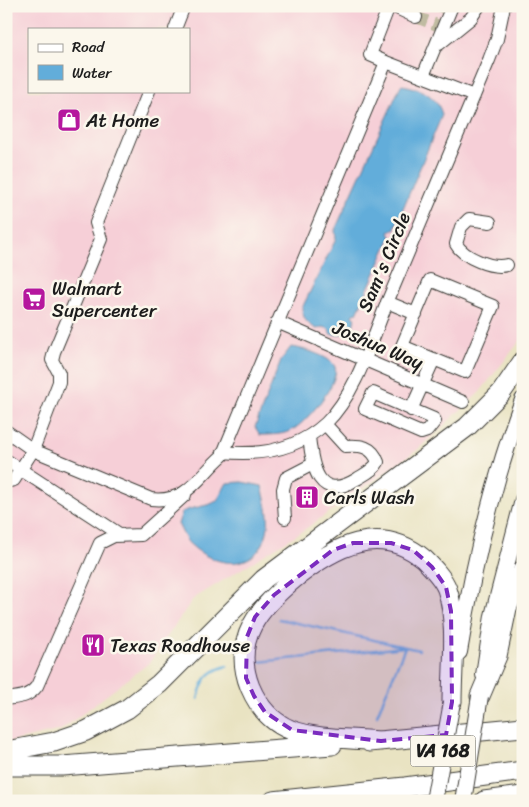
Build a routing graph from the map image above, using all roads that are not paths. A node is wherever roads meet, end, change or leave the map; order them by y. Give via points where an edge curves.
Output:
1 (184, 6) edge
2 (391, 6) edge
3 (479, 6) edge
4 (504, 6) edge
5 (512, 6) edge
6 (449, 8) edge
7 (416, 17) tunnel mouth
8 (501, 25) junction
9 (175, 28) edge
10 (435, 47) junction
11 (386, 62) junction
12 (423, 76) junction
13 (150, 92) edge
14 (474, 96) junction
15 (490, 222) dead end
16 (507, 265) dead end
17 (387, 302) junction
18 (416, 314) junction
19 (277, 322) junction
20 (364, 359) junction
21 (434, 359) junction
22 (523, 361) edge
23 (423, 385) junction
24 (523, 400) edge
25 (463, 402) dead end
26 (411, 410) junction
27 (325, 424) junction
28 (6, 431) edge
29 (309, 436) junction
30 (33, 450) junction
31 (223, 452) junction
32 (6, 460) edge
33 (311, 465) junction
34 (20, 469) junction
35 (6, 482) edge
36 (192, 488) junction
37 (523, 500) edge
38 (285, 518) dead end
39 (121, 535) junction
40 (523, 570) edge
41 (480, 696) junction
42 (6, 699) edge
43 (452, 702) junction
44 (523, 727) edge
45 (381, 741) junction
46 (6, 751) edge
47 (6, 766) edge
48 (523, 771) edge
49 (523, 779) edge
50 (523, 796) edge
51 (273, 801) edge
52 (348, 801) edge
53 (434, 801) edge
54 (463, 801) edge
55 (484, 801) edge

1 - 9 street
2 - 7 street
2 - 11 street via 370,55
3 - 10 street via 471,18
4 - 8 street, Sam's Circle
5 - 8 street
6 - 10 street
8 - 14 street, Sam's Circle
10 - 12 street
11 - 12 street
11 - 19 street
12 - 14 street
13 - 30 street via 96,223 101,239 54,352 52,360 59,373 59,382
14 - 17 street, Sam's Circle
15 - 16 street via 469,219 461,227 456,244 463,253 491,265
17 - 18 street
17 - 20 street, Sam's Circle
18 - 21 street via 402,346
18 - 21 street via 430,280 493,306 465,372
19 - 20 street, Joshua Way
19 - 31 street
20 - 23 street, Joshua Way
20 - 27 street, Sam's Circle via 339,409
21 - 23 street
22 - 46 highway via 501,393 468,427 264,579 159,684 127,709 86,732
23 - 25 street, Joshua Way
23 - 26 street
24 - 43 main road via 509,436 477,554
26 - 26 street via 434,419 427,431 422,433 365,409 372,393
27 - 29 street, Sam's Circle
27 - 33 street via 345,446 366,447 376,455 378,462 375,468 346,486 336,488 325,484
28 - 30 street
29 - 31 street, Sam's Circle via 288,447 271,451 251,454
29 - 33 street
30 - 34 street
30 - 36 street via 151,499 179,496
31 - 36 street
32 - 34 street
33 - 38 street via 286,478 283,489
34 - 35 street via 14,480
34 - 39 street
36 - 39 street via 141,535
37 - 41 main road via 493,616
39 - 42 street via 106,538 95,551 32,693
40 - 41 highway via 507,608 497,656
41 - 54 main road, bridge
43 - 45 highway via 452,611 446,587 432,567 413,550 391,543 353,543 333,550 274,596 255,617 244,655 246,678 264,712 292,730
43 - 53 main road, VA 168, bridge
44 - 45 highway
45 - 47 highway via 82,765
48 - 51 highway
49 - 52 highway
50 - 55 highway

